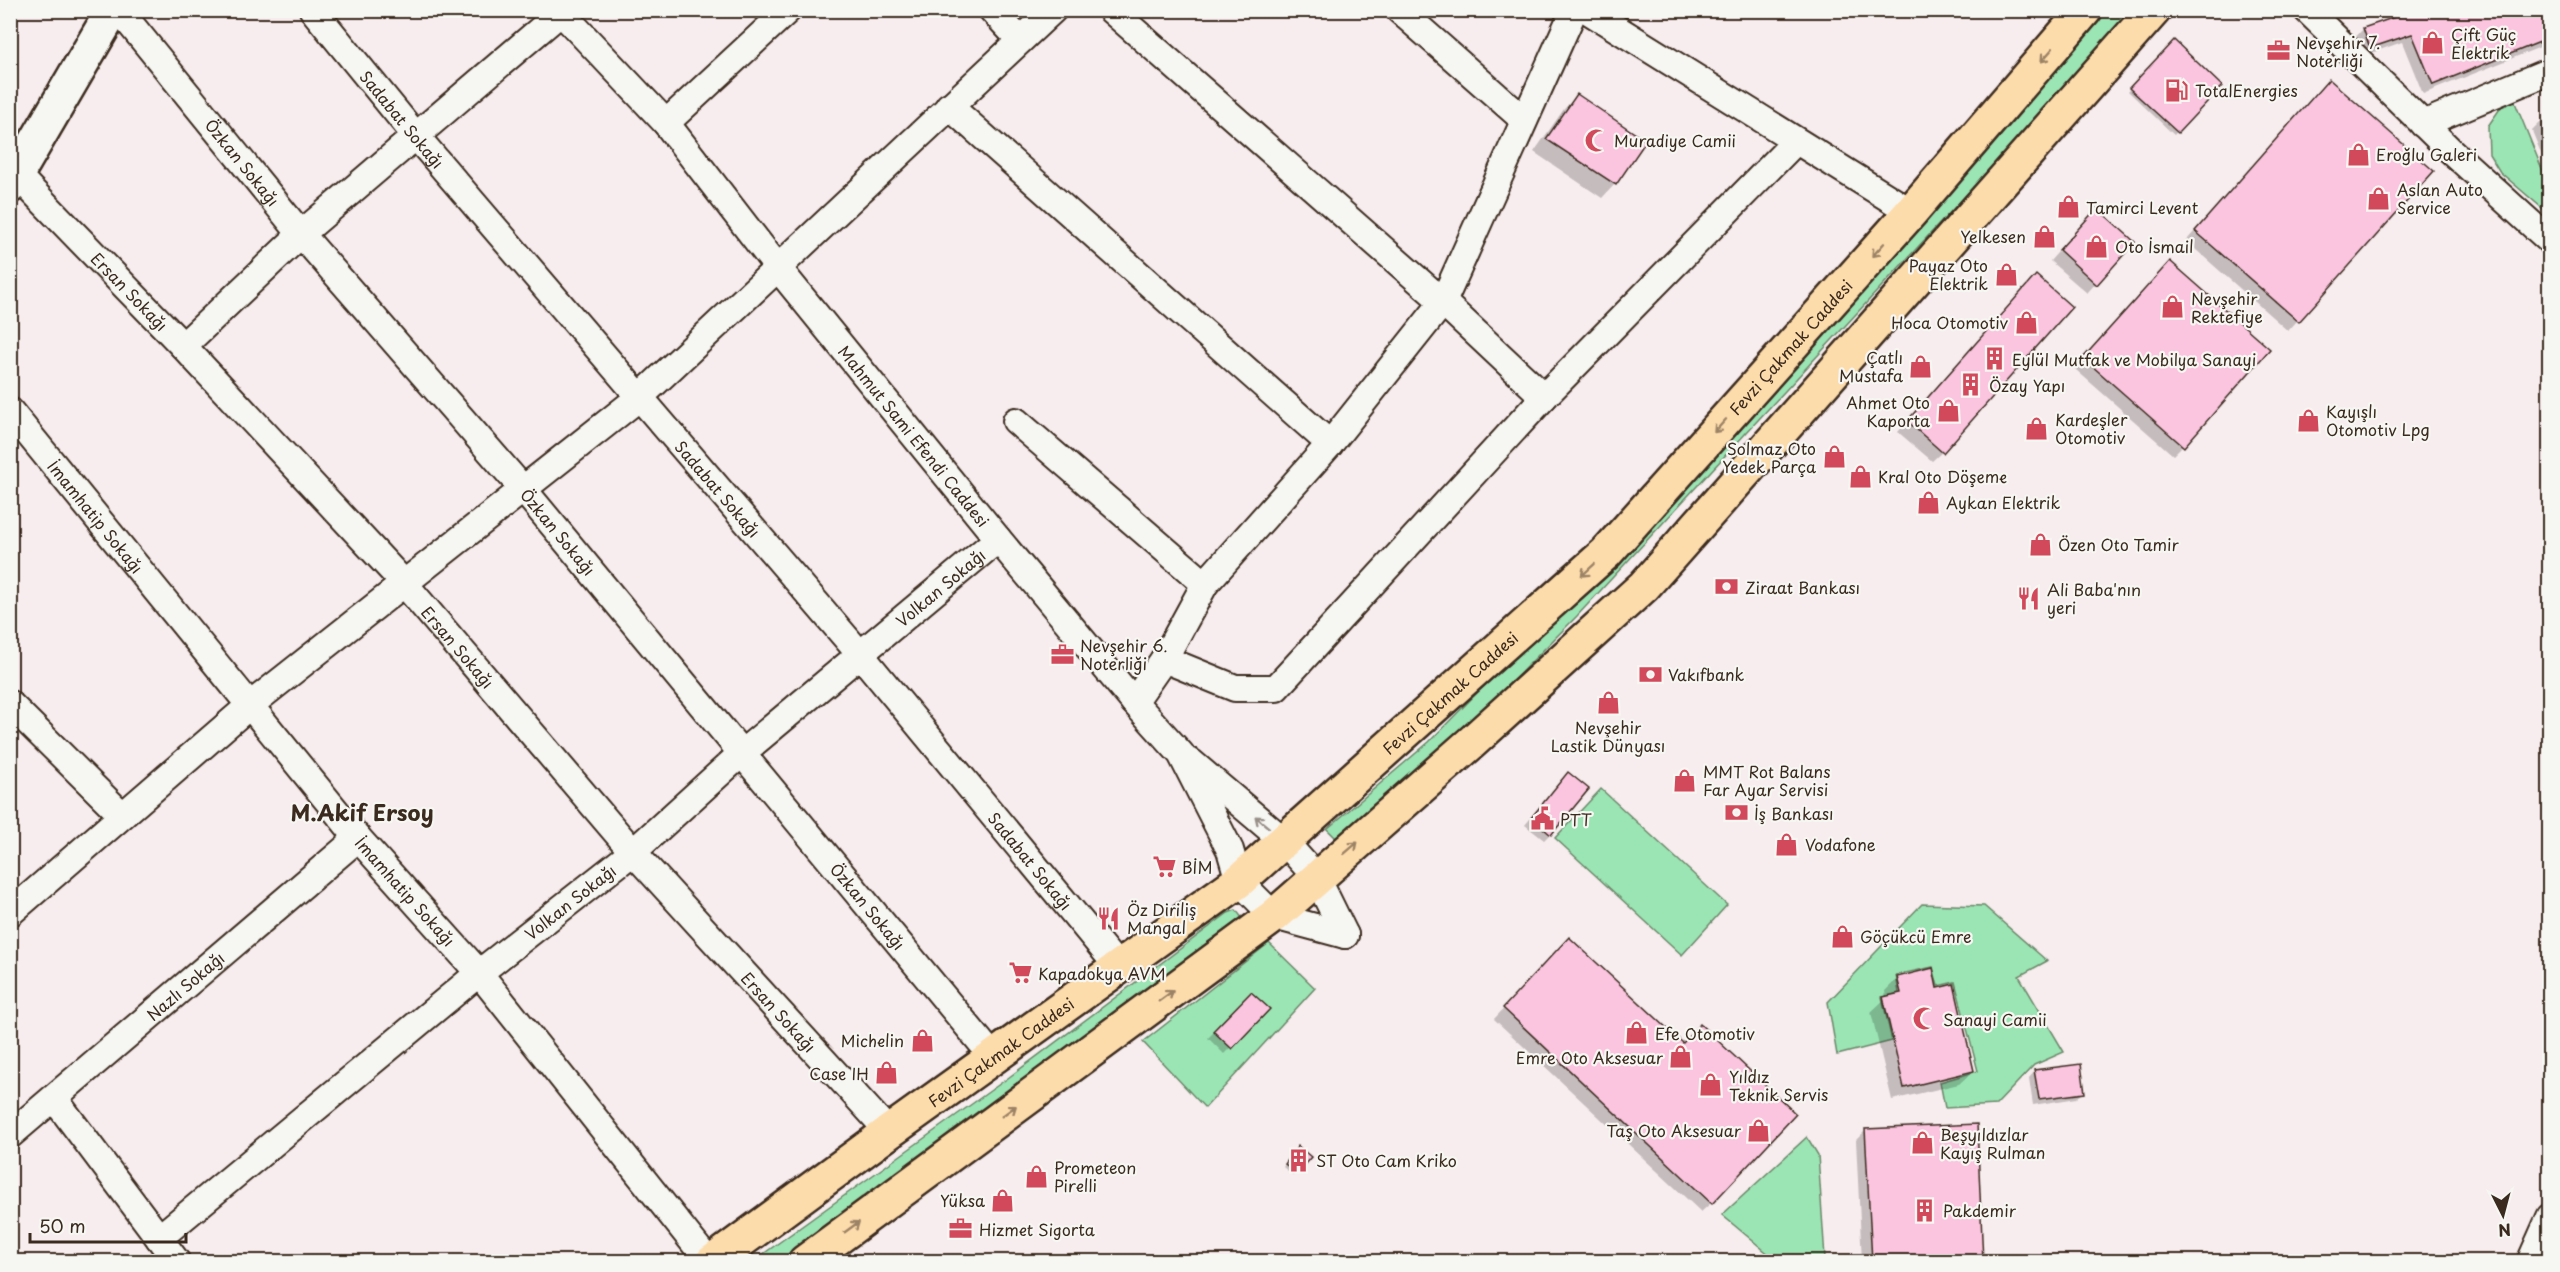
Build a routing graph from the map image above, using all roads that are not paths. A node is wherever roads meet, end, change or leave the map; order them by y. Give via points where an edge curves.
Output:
1 (113, 10) edge
2 (119, 10) edge
3 (313, 10) edge
4 (788, 10) edge
5 (992, 10) edge
6 (1053, 10) edge
7 (1111, 10) edge
8 (1399, 10) edge
9 (1574, 10) edge
10 (1587, 10) edge
11 (2085, 10) edge
12 (2154, 10) edge
13 (2307, 10) edge
14 (560, 11) edge
15 (1020, 40) junction
16 (2550, 71) edge
17 (949, 106) junction
18 (1524, 120) junction
19 (666, 123) junction
20 (2423, 124) junction
21 (415, 135) junction
22 (1796, 141) junction
23 (14, 181) edge
24 (1911, 212) junction
25 (301, 234) junction
26 (2550, 242) edge
27 (778, 268) junction
28 (1443, 302) junction
29 (183, 346) junction
30 (641, 396) junction
31 (1544, 397) junction
32 (10, 411) edge
33 (1016, 421) dead end
34 (1330, 444) junction
35 (523, 489) junction
36 (998, 539) junction
37 (403, 582) junction
38 (1205, 584) junction
39 (860, 654) junction
40 (1164, 659) junction
41 (1134, 702) junction
42 (10, 704) edge
43 (249, 706) junction
44 (742, 753) junction
45 (1182, 754) junction
46 (122, 815) junction
47 (358, 838) junction
48 (1284, 841) junction
49 (633, 852) junction
50 (1317, 879) junction
51 (1239, 881) junction
52 (10, 913) edge
53 (1274, 916) junction
54 (1119, 968) junction
55 (479, 973) junction
56 (994, 1058) junction
57 (54, 1098) junction
58 (889, 1132) junction
59 (10, 1135) edge
60 (2550, 1217) edge
61 (159, 1238) junction
62 (177, 1262) edge
63 (711, 1262) edge
64 (805, 1262) edge
65 (2530, 1262) edge

1 - 23 street
2 - 25 street, Özkan Sokağı
3 - 21 street, Sadabat Sokağı
4 - 19 street
5 - 15 street
6 - 15 street
7 - 28 street
8 - 18 street
9 - 18 street
10 - 22 street
11 -> 24 main road, Fevzi Çakmak Caddesi
50 -> 12 main road via 1644,586
13 - 20 street
14 - 19 street, Mahmut Sami Efendi Caddesi
14 - 21 street
15 - 17 street
16 - 20 street
17 - 27 street
17 - 34 street
18 - 28 street
19 - 27 street, Mahmut Sami Efendi Caddesi
20 - 26 street
21 - 25 street
21 - 30 street, Sadabat Sokağı
22 - 24 street
22 - 31 street
23 - 29 street, Ersan Sokağı
24 -> 48 main road, Fevzi Çakmak Caddesi via 1606,554
25 - 29 street
25 - 35 street, Özkan Sokağı
27 - 30 street
27 - 36 street, Mahmut Sami Efendi Caddesi
28 - 31 street
28 - 34 street
29 - 37 street, Ersan Sokağı
30 - 35 street
30 - 39 street, Sadabat Sokağı
31 - 40 street via 1276,688 1235,688
32 - 43 street, İmamhatip Sokağı
33 - 38 street
34 - 38 street
35 - 37 street
35 - 44 street, Özkan Sokağı
36 - 39 street, Volkan Sokağı
36 - 41 street, Mahmut Sami Efendi Caddesi
37 - 43 street
37 - 49 street, Ersan Sokağı
38 - 40 street
39 - 44 street, Volkan Sokağı
39 - 54 street, Sadabat Sokağı
40 - 41 street
41 - 45 street, Mahmut Sami Efendi Caddesi
42 - 46 street
43 - 46 street
43 - 47 street, İmamhatip Sokağı
44 - 49 street, Volkan Sokağı
44 - 56 street, Özkan Sokağı
48 -> 45 street
45 - 51 street, Mahmut Sami Efendi Caddesi via 1230,849
46 - 52 street
47 - 55 street, İmamhatip Sokağı
47 - 57 street, Nazlı Sokağı
48 - 50 street
48 - 51 main road, Fevzi Çakmak Caddesi
49 - 55 street, Volkan Sokağı
49 - 58 street, Ersan Sokağı
50 - 53 main road
50 - 53 street via 1346,935
51 - 53 street
51 - 54 main road, Fevzi Çakmak Caddesi
64 -> 53 main road
54 - 56 main road, Fevzi Çakmak Caddesi
55 - 61 street, Volkan Sokağı
55 - 63 street, İmamhatip Sokağı
56 - 58 main road, Fevzi Çakmak Caddesi
57 - 59 street, Nazlı Sokağı
57 - 61 street
58 - 63 main road, Fevzi Çakmak Caddesi
60 - 65 street
61 - 62 street

